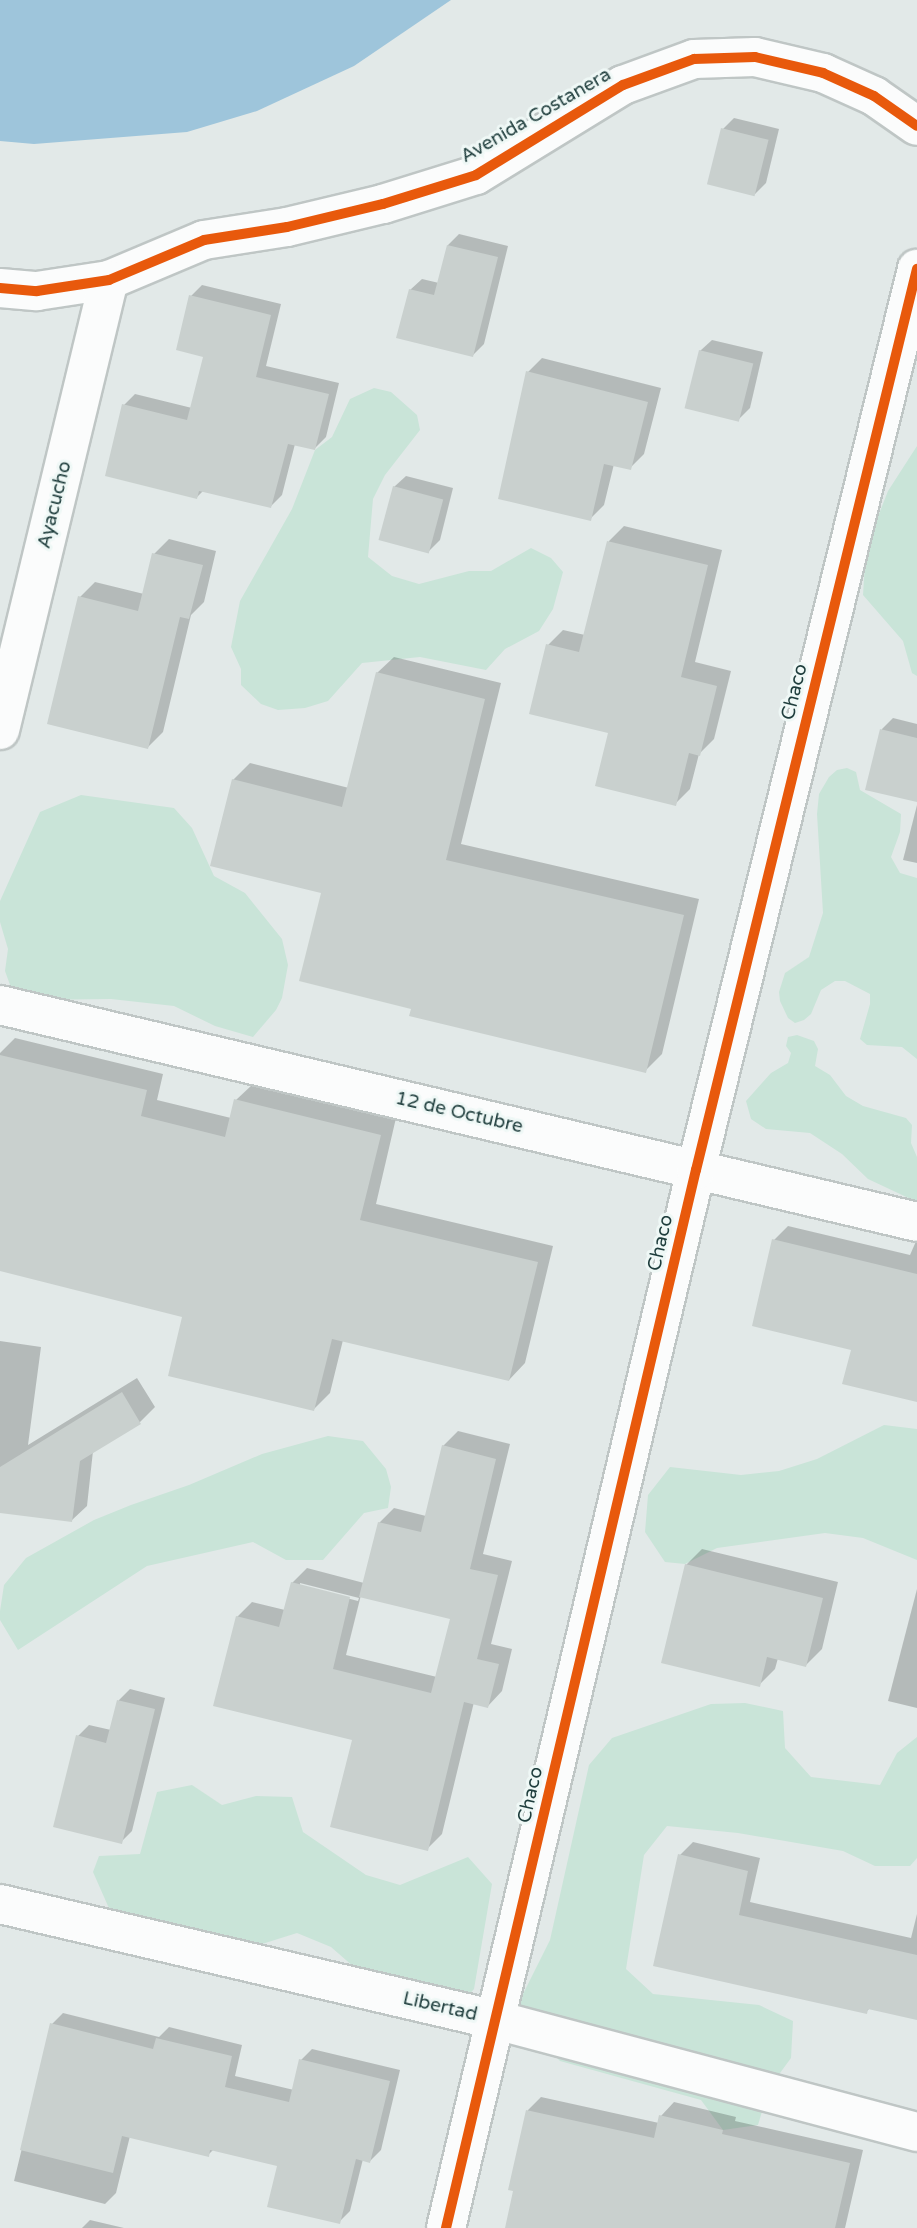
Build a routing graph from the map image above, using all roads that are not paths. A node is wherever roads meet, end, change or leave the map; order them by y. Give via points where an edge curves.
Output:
1 (917, 126) edge
2 (917, 269) edge
3 (109, 280) junction
4 (0, 288) edge
5 (0, 730) edge
6 (0, 1005) edge
7 (696, 1170) junction
8 (917, 1222) edge
9 (0, 1904) edge
10 (496, 2020) junction
11 (917, 2132) edge
12 (446, 2228) edge

1 - 3 street, Avenida Costanera via 874,96 823,73 755,57 694,59 624,85 476,175 356,211 204,240
2 - 7 street, Chaco
3 - 4 street, Avenida Costanera via 37,291
3 - 5 street, Ayacucho
6 - 7 street, 12 de Octubre
7 - 8 street, 12 de Octubre
7 - 10 street, Chaco
9 - 10 street, Libertad
10 - 11 street, Libertad
10 - 12 street, Chaco

